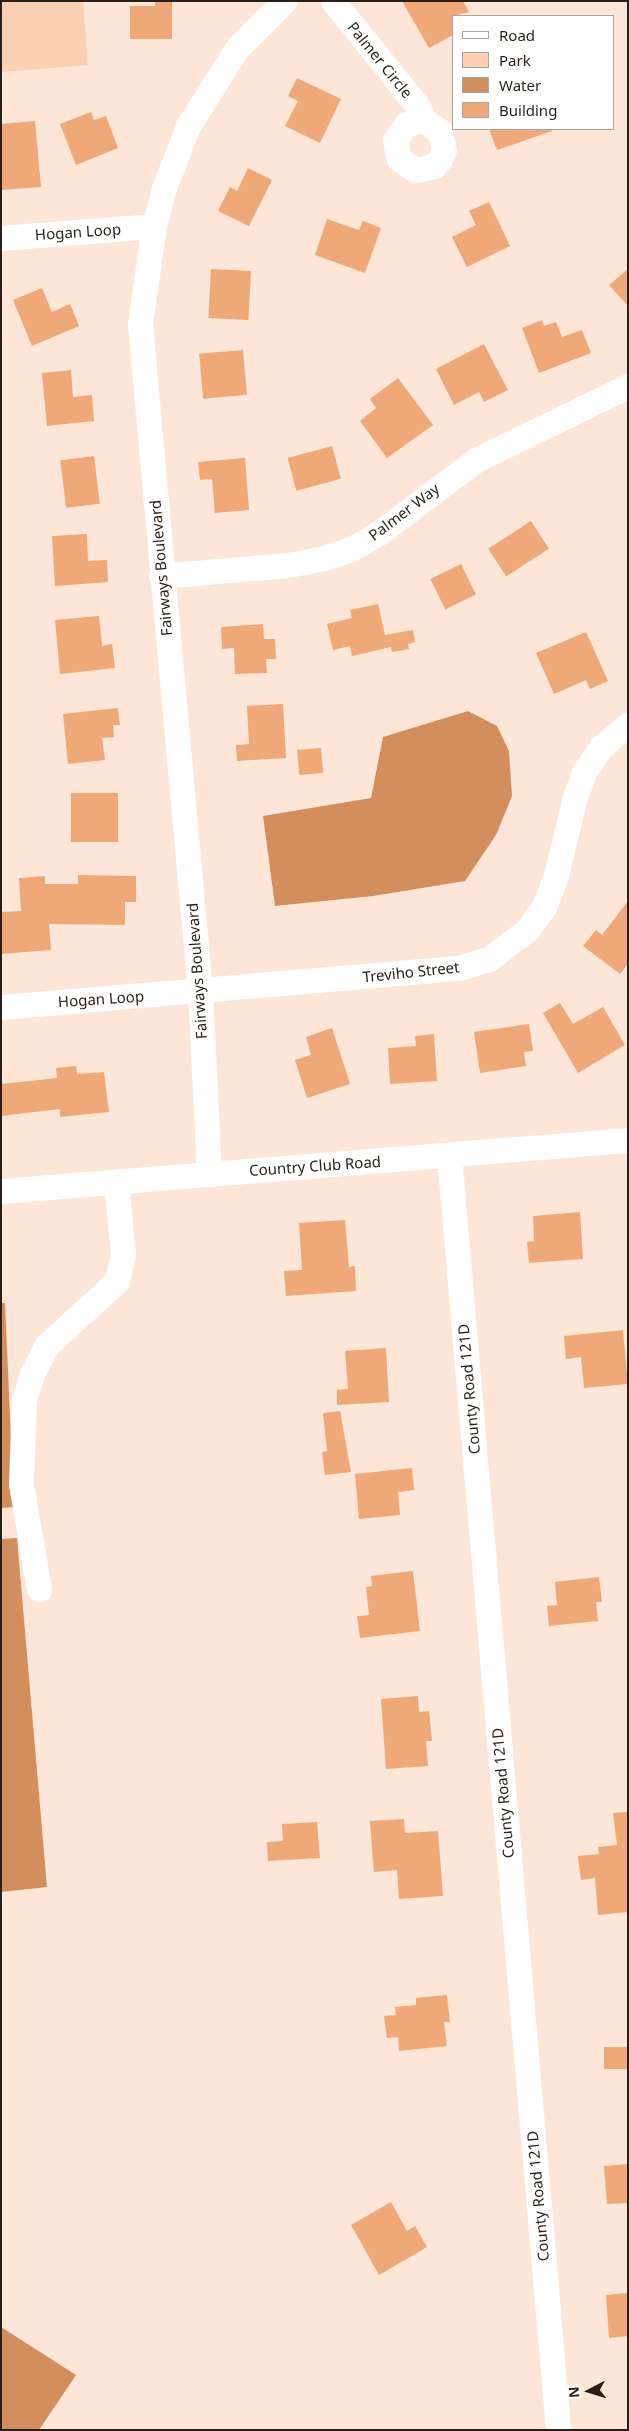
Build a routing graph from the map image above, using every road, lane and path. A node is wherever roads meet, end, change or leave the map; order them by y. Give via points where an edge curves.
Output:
1 (284, 1) edge
2 (333, 1) edge
3 (424, 120) dead end
4 (154, 226) junction
5 (1, 238) edge
6 (628, 386) edge
7 (161, 576) junction
8 (628, 724) edge
9 (200, 992) junction
10 (1, 1007) edge
11 (628, 1140) edge
12 (449, 1155) junction
13 (209, 1174) junction
14 (116, 1181) junction
15 (1, 1191) edge
16 (39, 1589) dead end
17 (558, 2430) edge

1 - 4 street, Fairways Boulevard via 238,47 188,126 164,188
2 - 3 street, Palmer Circle via 417,105
4 - 5 street, Hogan Loop
4 - 7 street, Fairways Boulevard via 140,324
6 - 7 street, Palmer Way via 476,460 379,533 351,548 324,558 288,565
7 - 9 street, Fairways Boulevard
8 - 9 street, Treviho Street via 601,747 584,772 544,907 508,948 489,959 459,968
9 - 10 street, Hogan Loop
9 - 13 street, Fairways Boulevard
11 - 12 street, Country Club Road
12 - 13 street, Country Club Road
12 - 17 street, County Road 121D
13 - 14 street, Country Club Road
14 - 15 street, Country Club Road
14 - 16 street via 123,1254 117,1281 47,1345 32,1374 24,1400 21,1484

